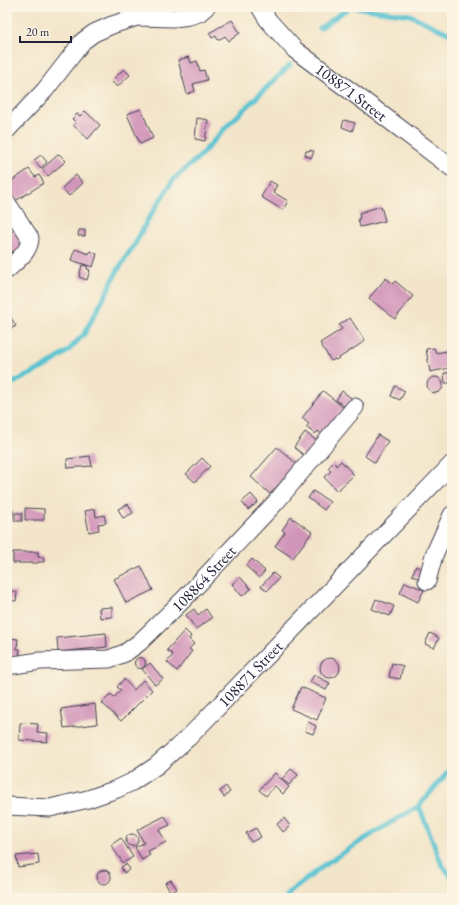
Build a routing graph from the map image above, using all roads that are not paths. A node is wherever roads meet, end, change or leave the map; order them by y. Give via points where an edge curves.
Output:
1 (206, 7) edge
2 (260, 7) edge
3 (7, 130) edge
4 (452, 168) edge
5 (7, 203) edge
6 (7, 270) edge
7 (355, 407) dead end
8 (452, 464) edge
9 (452, 514) edge
10 (427, 581) dead end
11 (7, 666) edge
12 (7, 806) edge

1 - 3 street via 199,13 189,16 137,17 94,33 83,41 45,90
2 - 4 street, 108871 Street via 268,20 295,50
5 - 6 street via 30,238 30,244
7 - 11 street, 108864 Street via 276,502 140,642 125,653 109,658 40,661
8 - 12 street, 108871 Street via 189,737 156,766 117,789 88,799 50,808
9 - 10 street via 434,555

